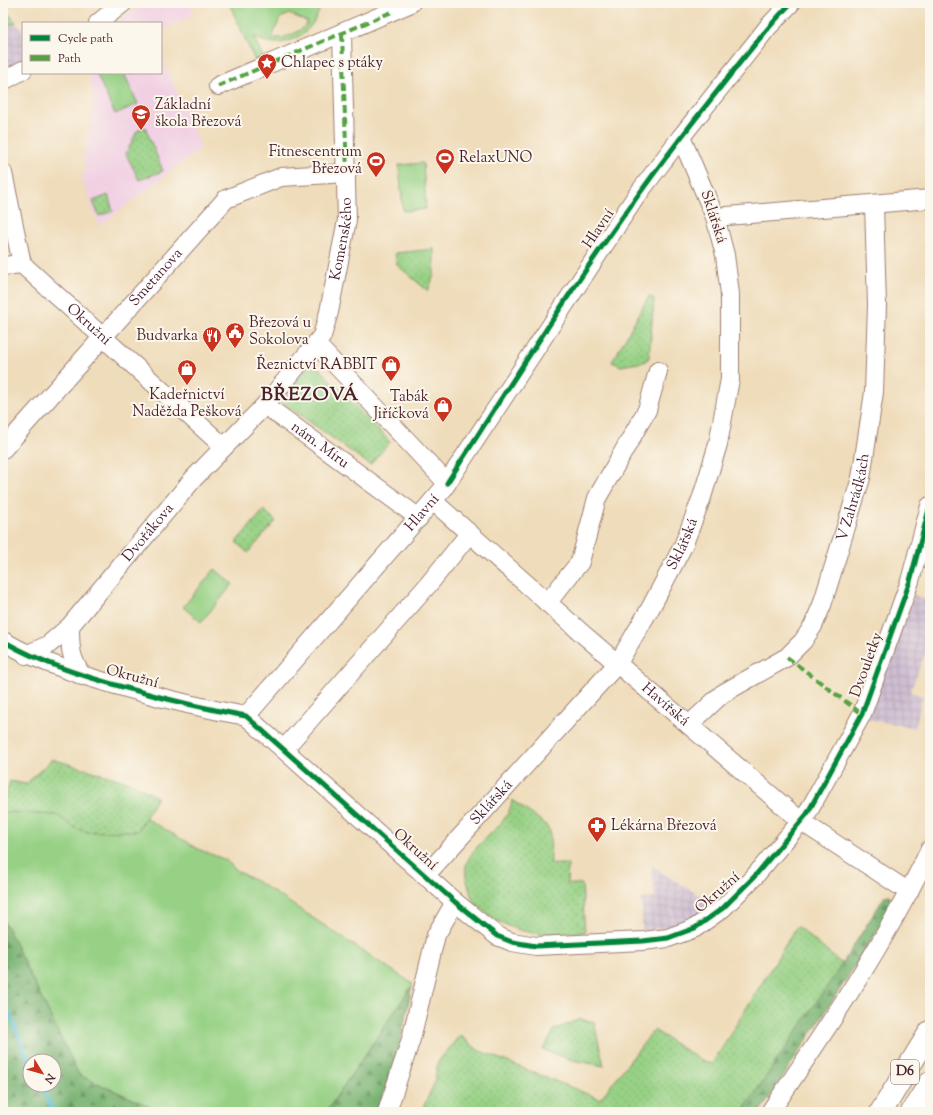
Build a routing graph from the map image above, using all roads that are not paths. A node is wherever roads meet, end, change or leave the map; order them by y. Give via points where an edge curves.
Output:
1 (123, 3) edge
2 (411, 3) edge
3 (791, 3) edge
4 (99, 22) edge
5 (342, 34) junction
6 (22, 71) edge
7 (3, 81) edge
8 (218, 86) dead end
9 (681, 137) junction
10 (3, 173) edge
11 (347, 173) junction
12 (930, 199) edge
13 (874, 204) junction
14 (715, 217) junction
15 (22, 264) junction
16 (3, 266) edge
17 (103, 339) junction
18 (316, 344) junction
19 (658, 371) dead end
20 (265, 405) junction
21 (224, 447) junction
22 (3, 449) edge
23 (446, 483) junction
24 (433, 501) junction
25 (930, 506) edge
26 (419, 518) junction
27 (469, 534) junction
28 (548, 603) junction
29 (70, 626) junction
30 (3, 641) edge
31 (26, 654) junction
32 (618, 663) junction
33 (82, 676) junction
34 (246, 716) junction
35 (689, 725) junction
36 (284, 749) junction
37 (802, 822) junction
38 (930, 849) edge
39 (425, 876) junction
40 (910, 892) junction
41 (455, 902) junction
42 (930, 1032) edge
43 (930, 1083) edge
44 (387, 1112) edge
45 (770, 1112) edge
46 (881, 1112) edge
47 (912, 1112) edge

1 - 4 street
2 - 5 street
3 - 9 street, Hlavní via 768,27
5 - 8 street
5 - 11 street, Komenského
6 - 7 street
9 - 14 street, Sklářská
9 - 23 street, Hlavní via 609,236
10 - 15 street
11 - 17 street, Smetanova via 281,177 226,199
11 - 18 street, Komenského via 347,220 329,312 322,336
12 - 13 street
13 - 14 street
13 - 35 street, V Zahrádkách via 877,305 874,392 861,478 822,605 814,626 804,641 787,657 722,694
14 - 32 street, Sklářská via 725,255 730,294 731,337 730,379 718,444 702,497 683,546
15 - 16 street
15 - 17 street, Okružní
17 - 21 street, Okružní
17 - 22 street, Smetanova
18 - 20 street
18 - 23 street
19 - 28 street via 646,410 597,498 580,562
20 - 21 street, Dvořákova
20 - 26 street, nám. Míru
21 - 29 street, Dvořákova via 194,478
23 - 24 street, Hlavní
24 - 26 street, Hlavní
24 - 27 street, Havířská
25 - 37 street, Dvouletky via 910,581 862,714
26 - 34 street, Hlavní
27 - 28 street, Havířská
27 - 36 street via 428,585
28 - 32 street, Havířská
29 - 31 street, Dvořákova via 48,645
29 - 33 street via 70,652
30 - 31 street, Okružní
31 - 33 street, Okružní
32 - 35 street, Havířská
32 - 39 street, Sklářská
33 - 34 street, Okružní via 200,708
34 - 36 street, Okružní
35 - 37 street, Havířská
36 - 39 street, Okružní
37 - 40 street, Havířská
37 - 41 street, Okružní via 723,908 694,928 668,938 530,945 512,942 497,936
38 - 40 street
39 - 41 street, Okružní
40 - 45 street via 829,1026
41 - 44 street via 436,934 411,1039
42 - 46 highway, D6
43 - 47 highway, D6

